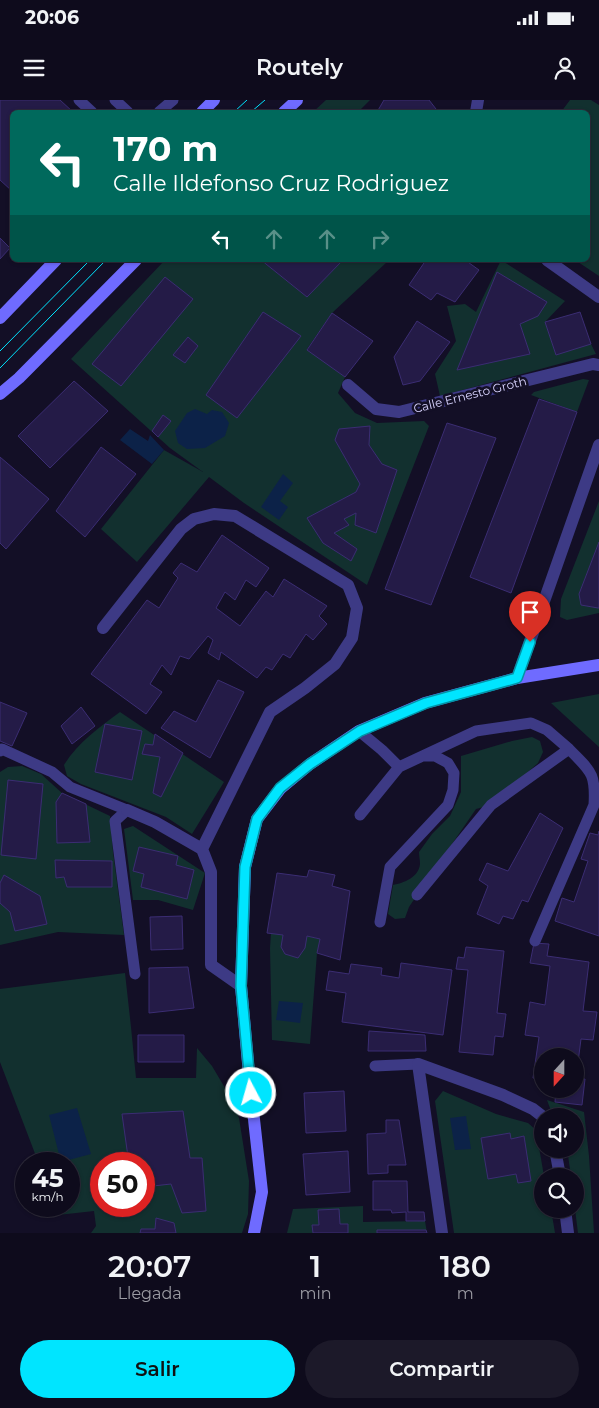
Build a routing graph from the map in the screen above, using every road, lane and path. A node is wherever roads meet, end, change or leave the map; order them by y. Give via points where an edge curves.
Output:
1 (78, 100) edge
2 (115, 100) edge
3 (173, 100) edge
4 (214, 100) edge
5 (297, 100) edge
6 (90, 110) edge
7 (126, 110) edge
8 (161, 110) edge
9 (204, 110) edge
10 (286, 110) edge
11 (54, 262) edge
12 (134, 262) edge
13 (550, 262) edge
14 (599, 297) edge
15 (0, 318) edge
16 (599, 365) edge
17 (348, 385) dead end
18 (0, 394) edge
19 (599, 446) edge
20 (103, 628) dead end
21 (599, 665) edge
22 (517, 678) junction
23 (360, 731) junction
24 (569, 749) junction
25 (0, 751) edge
26 (423, 756) junction
27 (399, 767) junction
28 (127, 810) junction
29 (360, 815) dead end
30 (202, 849) junction
31 (416, 895) dead end
32 (380, 922) dead end
33 (535, 941) dead end
34 (135, 974) dead end
35 (241, 986) junction
36 (418, 1064) junction
37 (375, 1066) dead end
38 (534, 1110) edge
39 (566, 1218) edge
40 (254, 1233) edge
41 (442, 1233) edge
42 (568, 1233) edge

1 - 6 lane
2 - 7 lane
3 - 8 lane
4 - 9 main road
5 - 10 main road
11 - 15 main road
12 - 18 main road
13 - 14 street
16 - 17 street, Calle Ernesto Groth via 592,364 400,412 376,409
19 - 22 street
20 - 30 street via 181,529 194,519 214,514 235,516 348,585 357,608 352,638 335,664 270,712
21 - 22 main road
22 - 23 main road via 426,703
23 - 27 lane
23 - 35 main road via 280,788 257,819 245,867
24 - 26 lane via 547,730 531,722 476,731
24 - 31 lane via 491,805
24 - 33 lane via 591,771 594,805
25 - 28 lane via 2,749 52,772 70,787
26 - 27 lane
26 - 32 lane via 435,756 448,763 454,773 453,790 448,805 390,867
27 - 29 lane
28 - 30 street
28 - 34 lane via 115,821
30 - 35 street via 211,872 211,965
35 - 40 main road via 262,1192
36 - 37 lane
36 - 38 street
36 - 41 street
39 - 42 street

